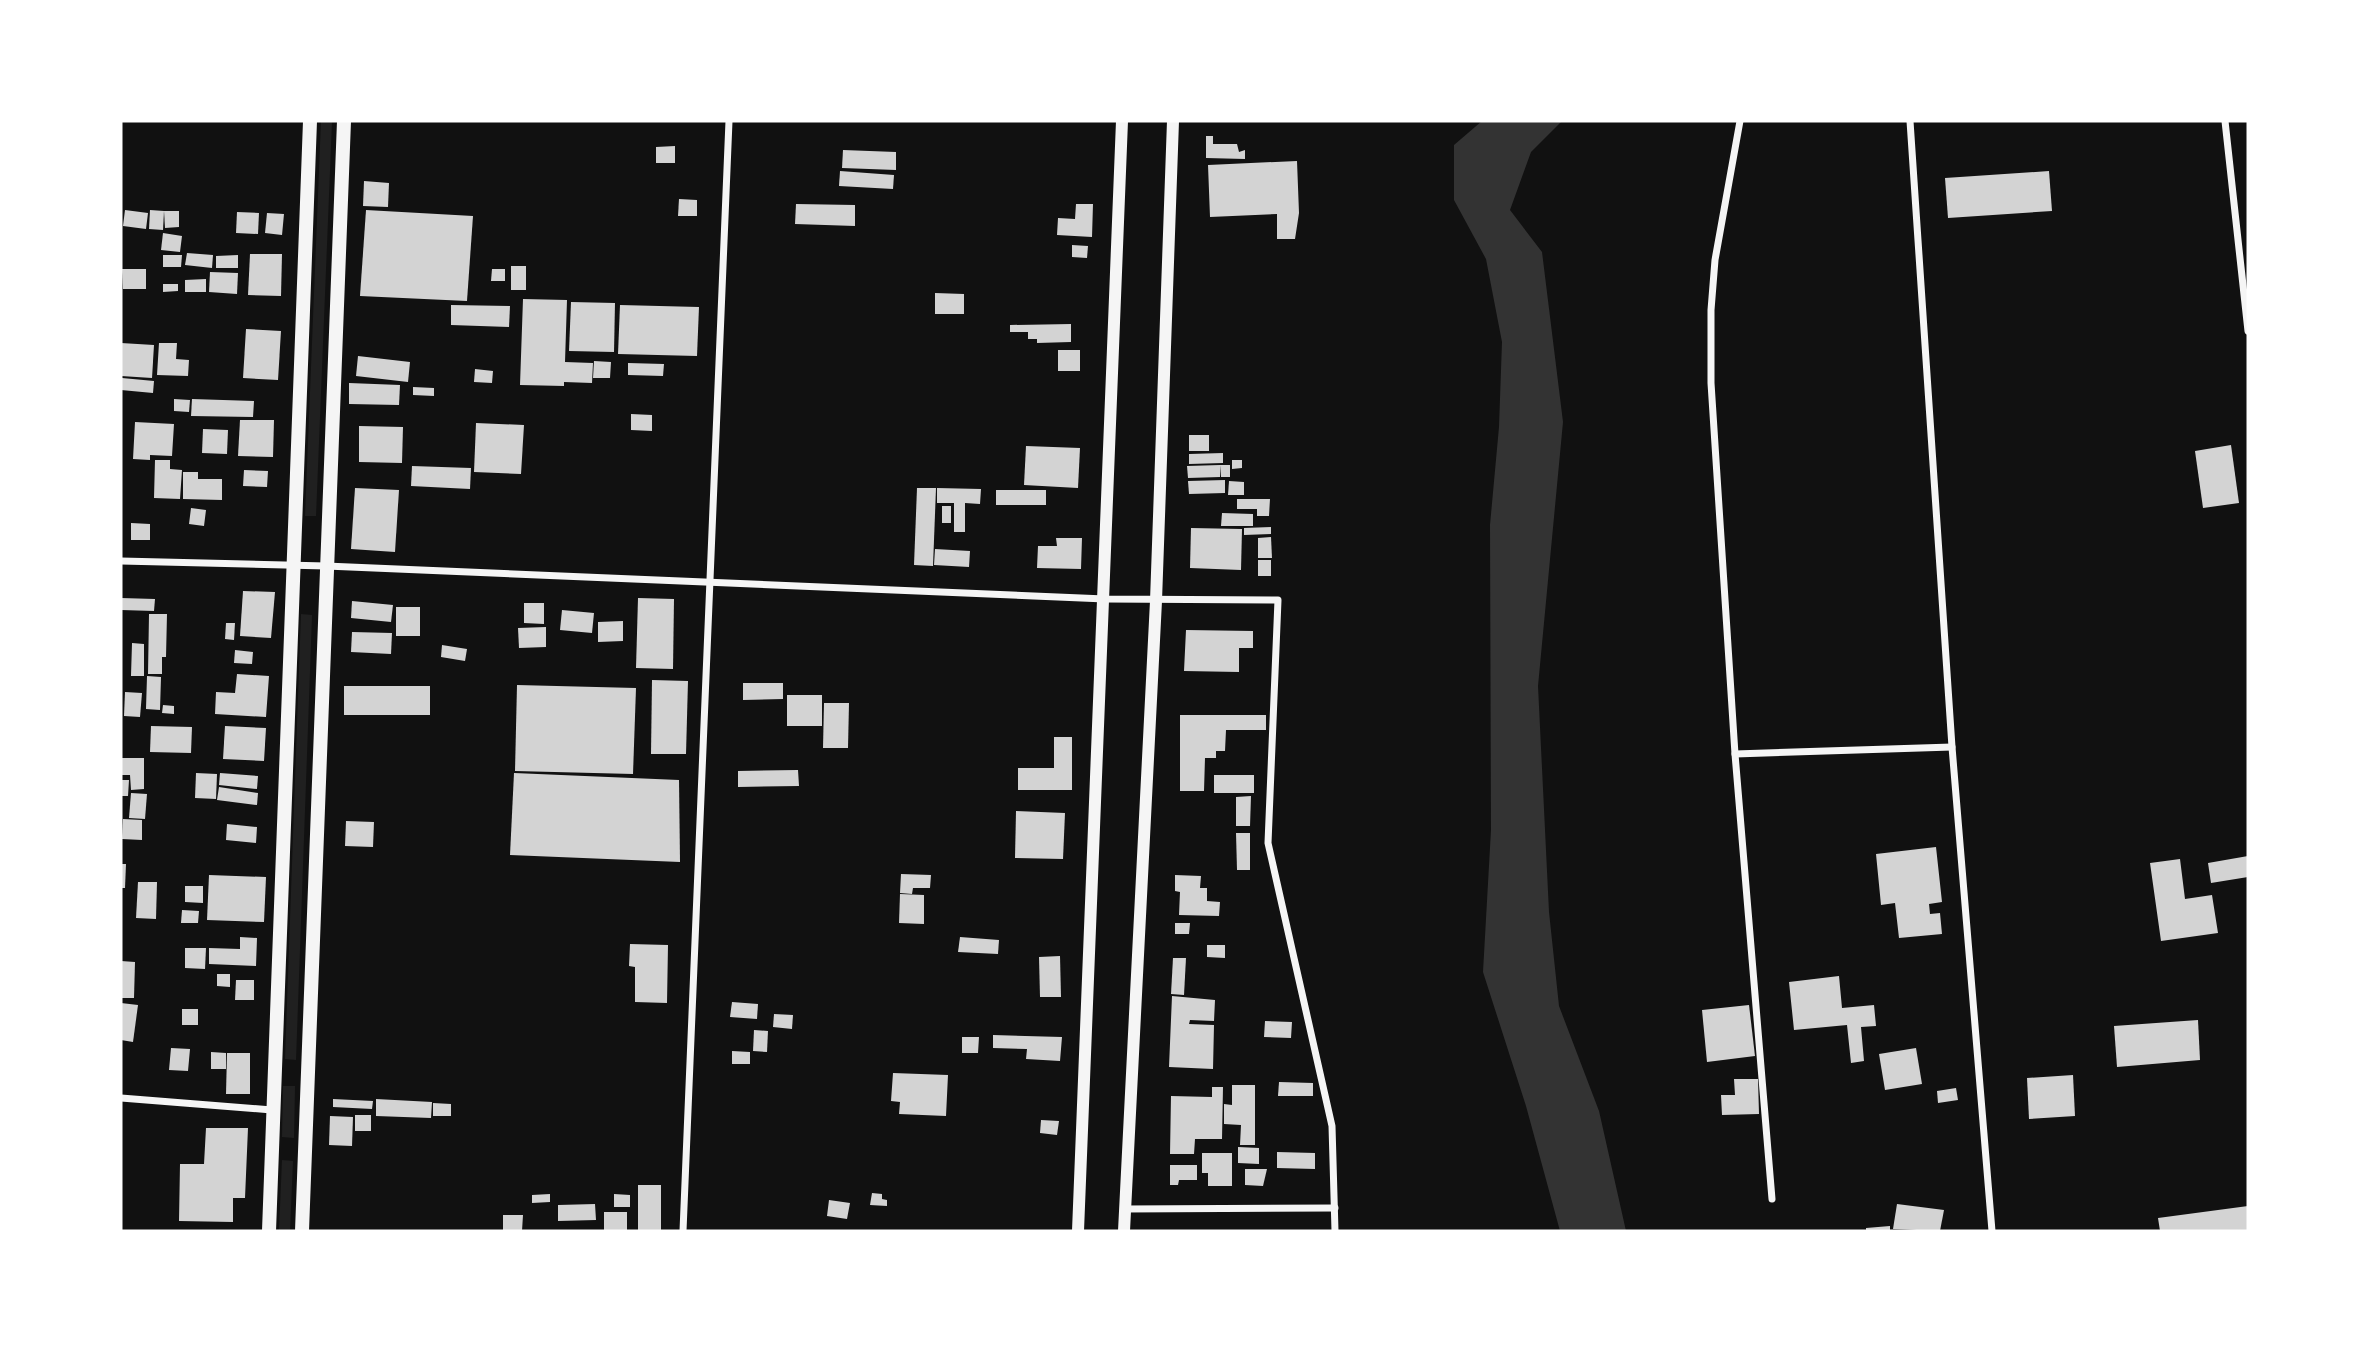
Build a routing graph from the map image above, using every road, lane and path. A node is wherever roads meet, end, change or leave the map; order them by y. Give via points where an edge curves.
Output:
1 (310, 121) edge
2 (344, 121) edge
3 (729, 121) edge
4 (1122, 121) edge
5 (1173, 121) edge
6 (1740, 121) edge
7 (1910, 121) edge
8 (2225, 121) edge
9 (2248, 331) edge
10 (121, 561) edge
11 (292, 565) junction
12 (326, 566) junction
13 (708, 583) junction
14 (1105, 600) junction
15 (1156, 601) junction
16 (1952, 747) junction
17 (1735, 754) junction
18 (121, 1098) edge
19 (272, 1110) junction
20 (1772, 1199) dead end
21 (1335, 1208) junction
22 (1124, 1209) junction
23 (269, 1231) edge
24 (302, 1231) edge
25 (683, 1231) edge
26 (1078, 1231) edge
27 (1124, 1231) edge
28 (1335, 1231) edge
29 (1992, 1231) edge

1 - 11 main road
2 - 12 main road
3 - 13 street
4 - 14 street
5 - 15 street
6 - 17 street via 1721,217 1711,310 1711,383
7 - 16 street
8 - 9 street
10 - 11 street
11 - 12 street
11 - 19 main road
12 - 13 street
12 - 24 main road
13 - 14 street
13 - 25 street
14 - 15 street
14 - 26 street
15 - 21 street via 1278,600 1268,843 1332,1126
15 - 22 street
16 - 17 street
16 - 29 street
17 - 20 street
18 - 19 street
19 - 23 main road
21 - 22 street
21 - 28 street
22 - 27 street

